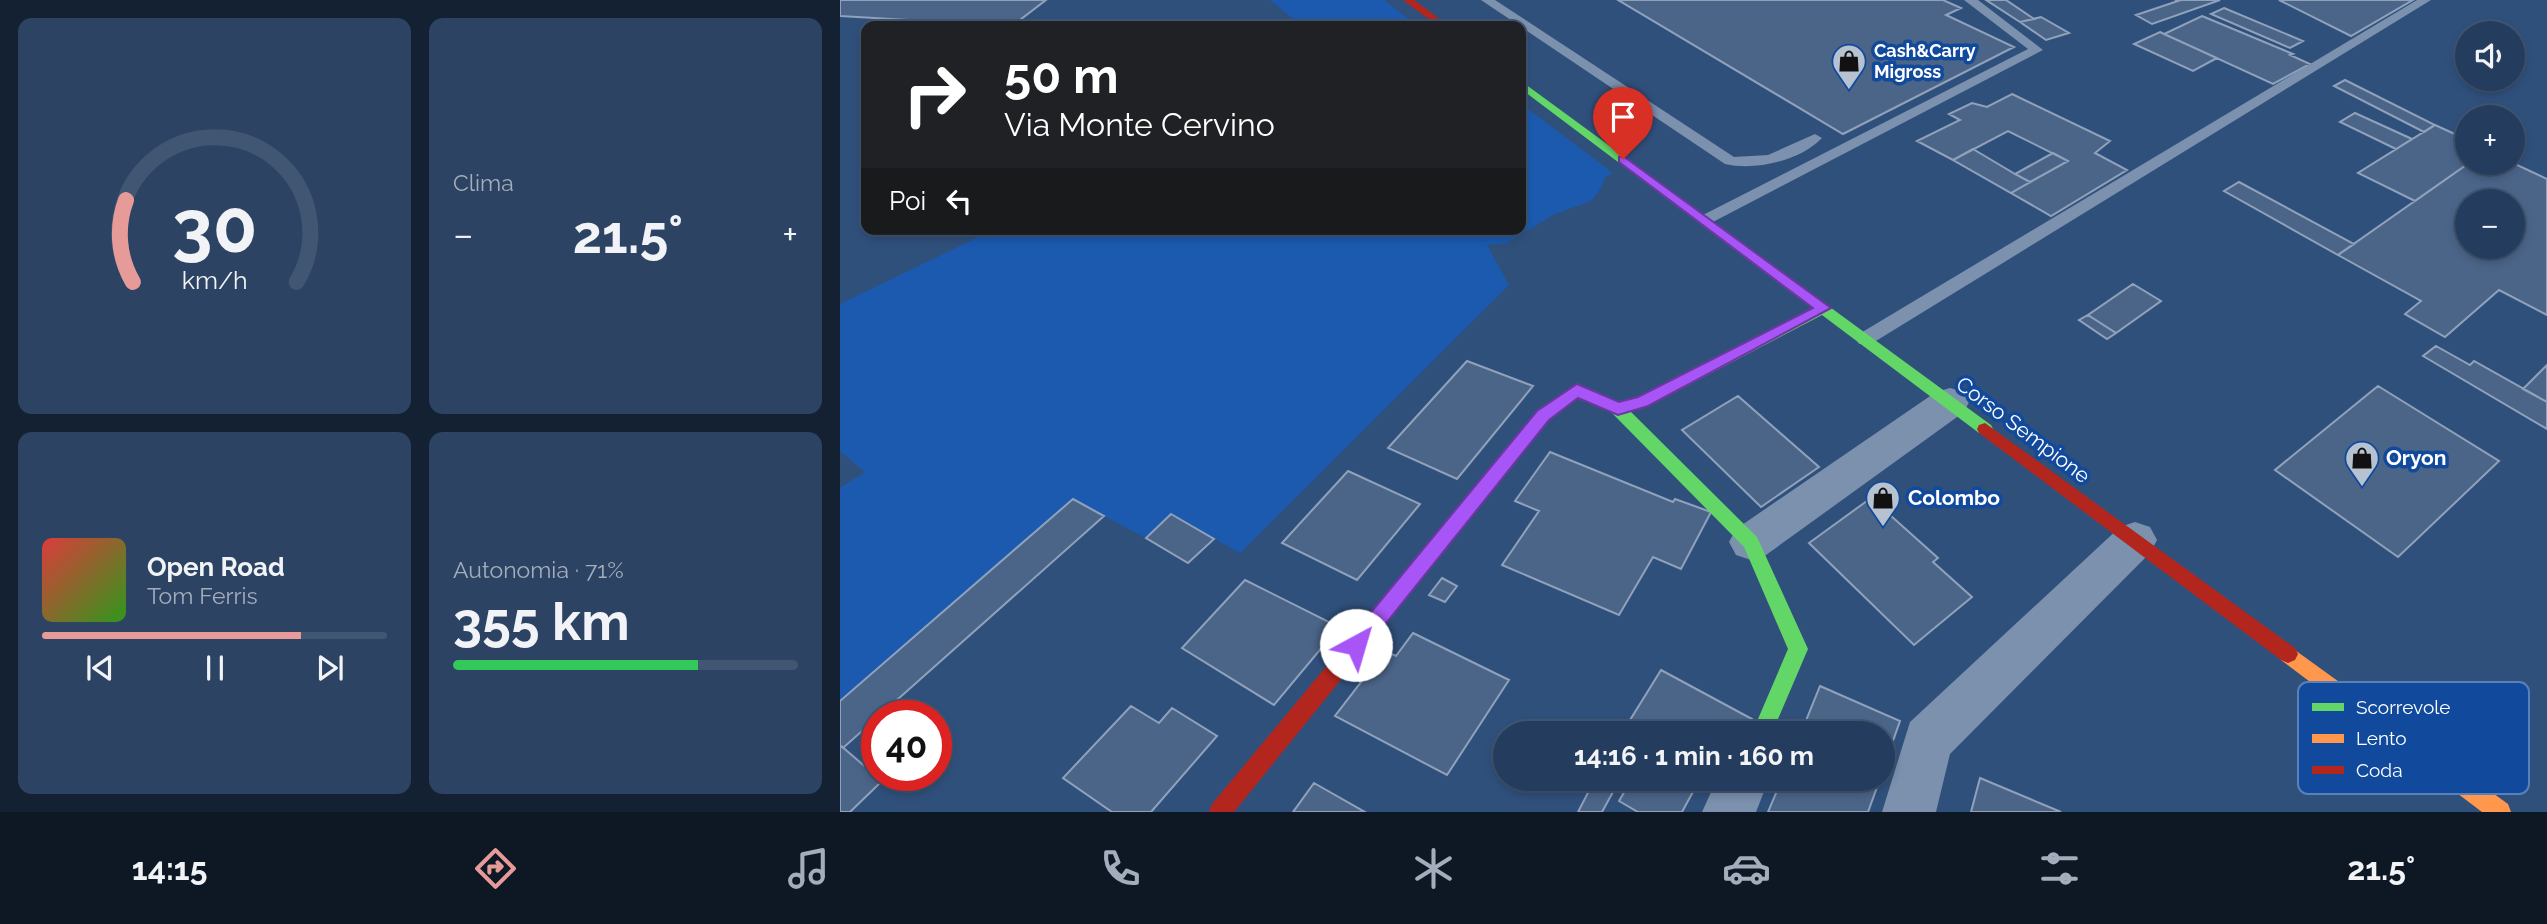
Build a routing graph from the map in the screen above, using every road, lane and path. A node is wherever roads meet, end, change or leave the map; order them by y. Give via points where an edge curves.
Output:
1 (1408, 0) edge
2 (1487, 0) edge
3 (1970, 0) edge
4 (2425, 0) edge
5 (1437, 21) edge
6 (1519, 21) edge
7 (1526, 26) edge
8 (1526, 87) edge
9 (1815, 138) dead end
10 (1705, 220) junction
11 (1824, 308) junction
12 (1865, 339) junction
13 (1950, 402) junction
14 (1618, 409) junction
15 (2135, 540) junction
16 (1751, 542) junction
17 (2326, 682) edge
18 (1767, 721) edge
19 (1738, 791) edge
20 (2476, 794) edge
21 (1220, 812) edge
22 (1729, 812) edge
23 (1909, 812) edge
24 (2500, 812) edge

1 - 5 main road
2 - 6 lane
3 - 10 lane via 2037,50
4 - 12 lane
7 - 9 lane via 1730,161 1766,161
8 - 10 main road, Corso Sempione
10 - 11 main road, Corso Sempione
11 - 12 main road, Corso Sempione
11 - 14 main road via 1642,402
12 - 13 main road, Corso Sempione
13 - 15 main road, Corso Sempione
13 - 16 street
14 - 16 main road
14 - 21 main road via 1577,390 1543,416
15 - 17 main road, Corso Sempione
15 - 23 street via 1928,740
16 - 18 main road via 1798,649
19 - 22 street
20 - 24 main road, Corso Sempione

